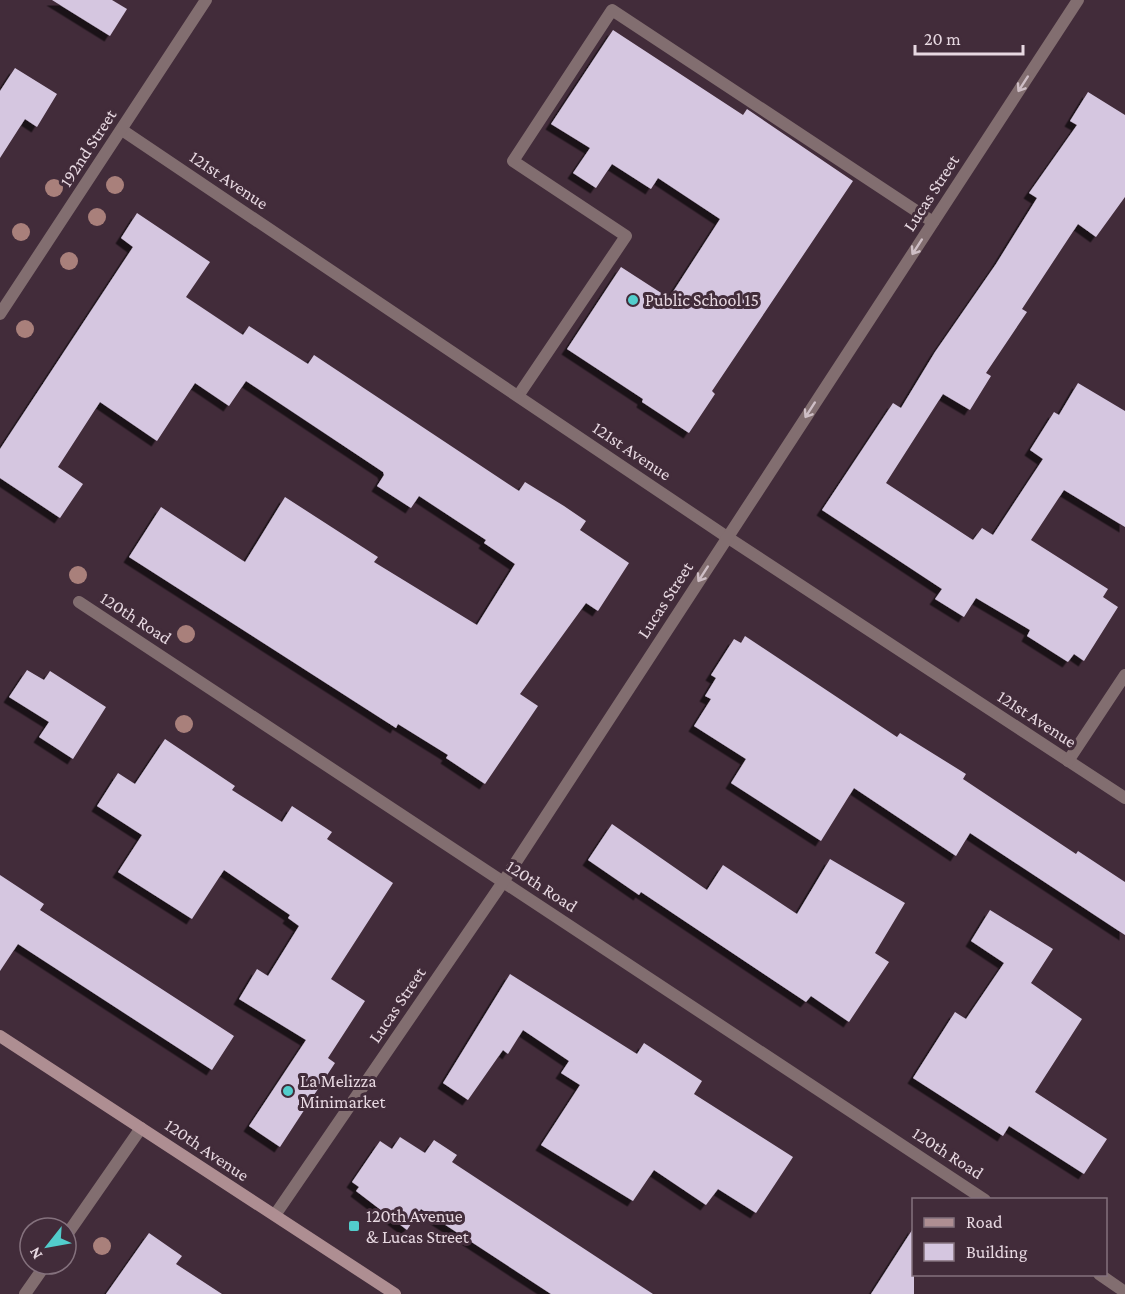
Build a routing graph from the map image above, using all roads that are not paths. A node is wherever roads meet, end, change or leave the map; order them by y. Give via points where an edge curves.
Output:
1 (206, 0) edge
2 (1078, 0) edge
3 (122, 130) junction
4 (933, 222) junction
5 (0, 314) edge
6 (518, 396) junction
7 (727, 537) junction
8 (79, 602) dead end
9 (1125, 675) edge
10 (1068, 761) junction
11 (1125, 798) edge
12 (504, 882) junction
13 (0, 1036) edge
14 (141, 1128) junction
15 (982, 1198) edge
16 (275, 1215) junction
17 (78, 1219) edge
18 (38, 1276) edge
19 (1101, 1276) edge
20 (1125, 1292) edge
21 (25, 1294) edge
22 (395, 1294) edge

1 - 3 street, 192nd Street
2 -> 4 street, Lucas Street
3 - 5 street, 192nd Street
3 - 6 street, 121st Avenue
4 - 6 street via 612,10 513,161 626,236
4 -> 7 street, Lucas Street
6 - 7 street, 121st Avenue
7 - 10 street, 121st Avenue
7 -> 12 street, Lucas Street
8 - 12 street, 120th Road
9 - 10 street
10 - 11 street, 121st Avenue
12 - 15 street, 120th Road
12 - 16 street, Lucas Street
13 - 14 street, 120th Avenue
14 - 16 street, 120th Avenue
14 - 17 street
16 - 22 street, 120th Avenue
18 - 21 street
19 - 20 street

